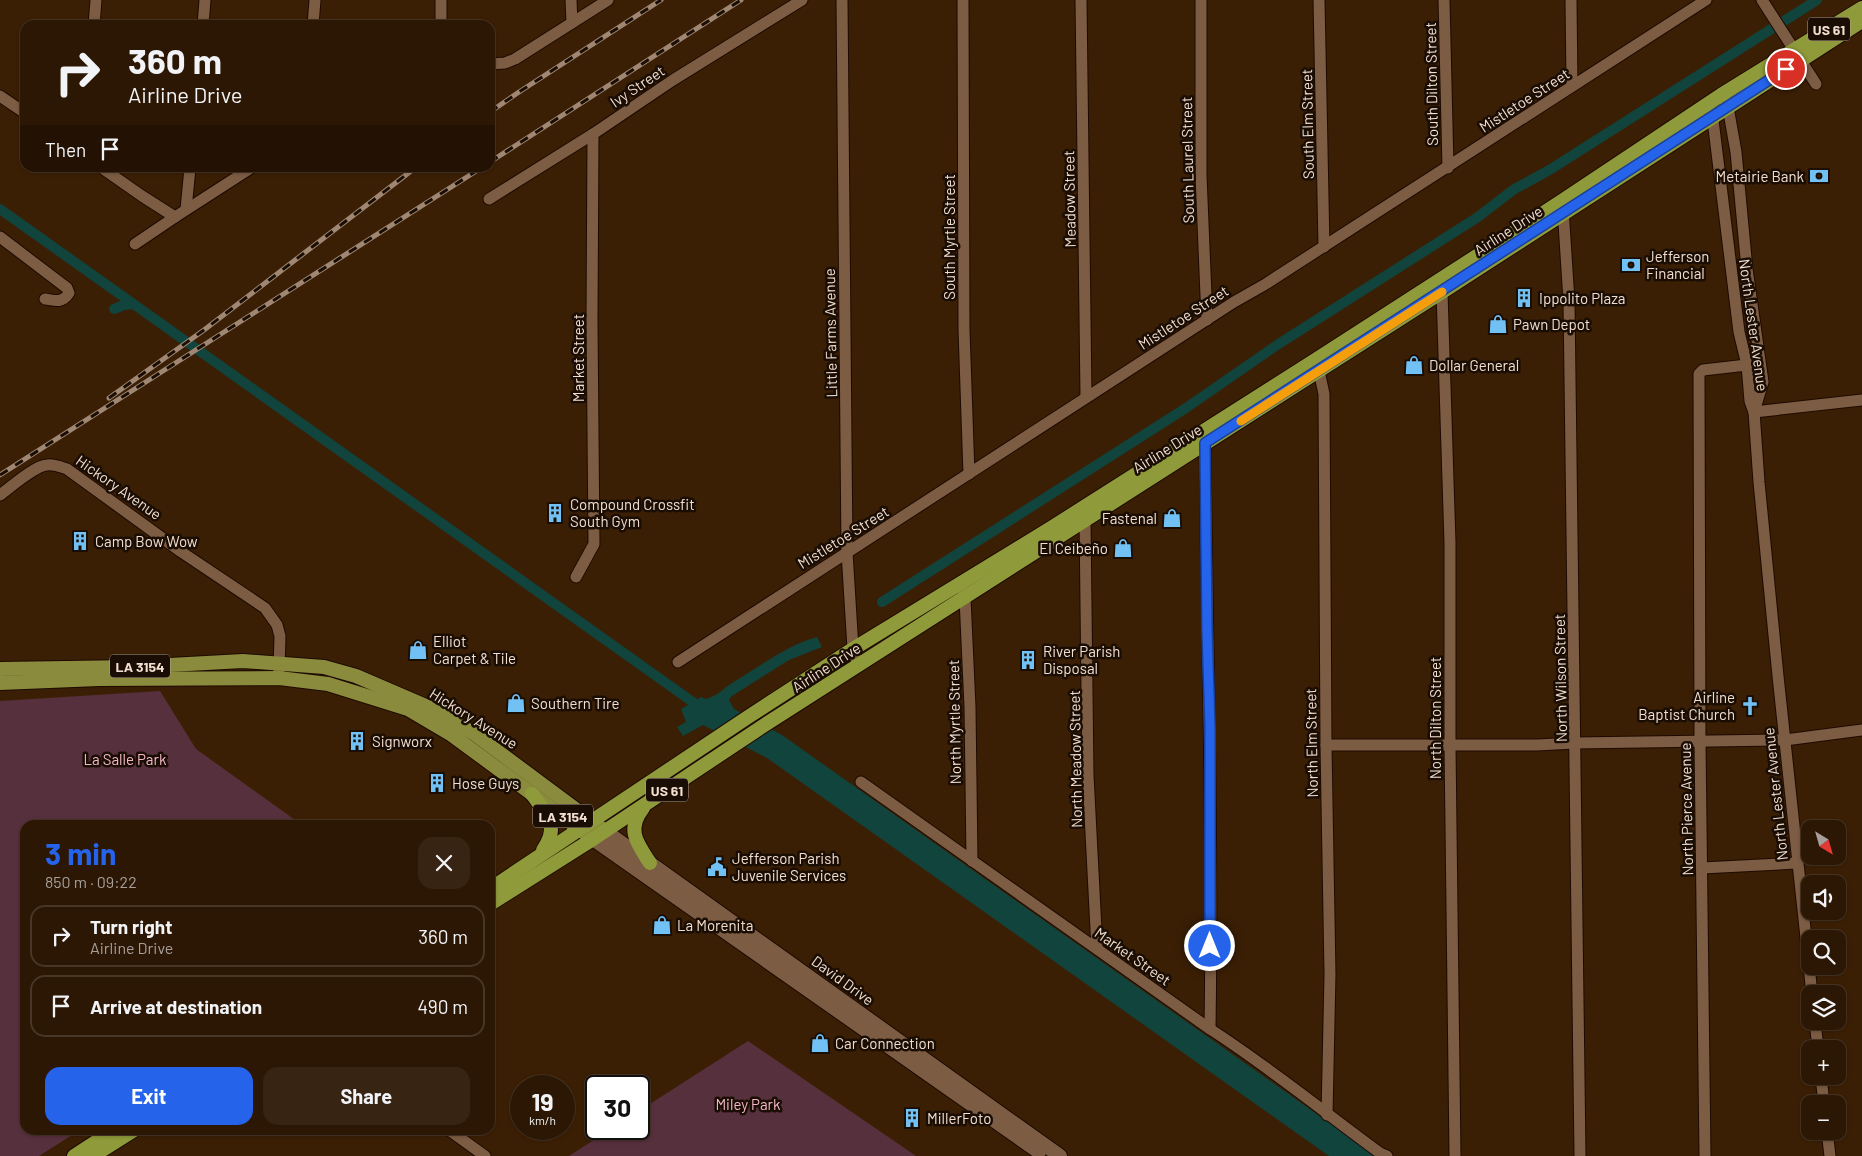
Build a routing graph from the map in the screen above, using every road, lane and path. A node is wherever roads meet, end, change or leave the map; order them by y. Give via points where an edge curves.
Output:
1 (96, 0) edge
2 (205, 0) edge
3 (315, 0) edge
4 (441, 0) edge
5 (571, 0) edge
6 (608, 0) edge
7 (802, 0) edge
8 (842, 0) edge
9 (963, 0) edge
10 (1081, 0) edge
11 (1200, 0) edge
12 (1319, 0) edge
13 (1444, 0) edge
14 (1571, 0) edge
15 (1706, 0) edge
16 (1764, 3) edge
17 (1862, 8) edge
18 (94, 20) edge
19 (203, 20) edge
20 (313, 20) edge
21 (441, 20) edge
22 (1862, 21) edge
23 (572, 23) junction
24 (1798, 55) junction
25 (495, 64) edge
26 (1816, 84) dead end
27 (1572, 86) junction
28 (0, 96) edge
29 (1718, 105) junction
30 (20, 110) edge
31 (593, 134) junction
32 (1448, 168) junction
33 (108, 172) edge
34 (190, 172) edge
35 (245, 172) edge
36 (1722, 196) junction
37 (1740, 196) junction
38 (489, 198) dead end
39 (1563, 207) junction
40 (186, 209) junction
41 (176, 217) junction
42 (0, 237) edge
43 (1744, 241) junction
44 (1728, 242) junction
45 (135, 244) dead end
46 (1324, 247) junction
47 (1440, 287) junction
48 (45, 299) dead end
49 (1207, 320) junction
50 (1747, 365) junction
51 (1319, 371) junction
52 (1086, 397) junction
53 (1862, 400) edge
54 (1754, 412) junction
55 (1202, 439) junction
56 (968, 474) junction
57 (0, 495) edge
58 (1082, 515) junction
59 (847, 552) junction
60 (576, 577) dead end
61 (961, 583) junction
62 (965, 598) junction
63 (853, 649) junction
64 (678, 662) dead end
65 (279, 663) junction
66 (858, 666) junction
67 (0, 669) edge
68 (279, 678) junction
69 (0, 683) edge
70 (1862, 730) edge
71 (1785, 740) junction
72 (1700, 741) junction
73 (1576, 743) junction
74 (1326, 745) junction
75 (1450, 746) junction
76 (861, 782) dead end
77 (532, 794) junction
78 (646, 805) junction
79 (591, 821) junction
80 (579, 829) junction
81 (605, 831) junction
82 (593, 839) junction
83 (540, 855) junction
84 (972, 861) junction
85 (650, 863) junction
86 (1798, 863) junction
87 (1702, 868) junction
88 (495, 886) edge
89 (495, 901) edge
90 (1097, 949) junction
91 (1811, 985) edge
92 (1210, 1029) junction
93 (1327, 1115) junction
94 (106, 1135) edge
95 (126, 1135) edge
96 (456, 1135) edge
97 (1828, 1140) edge
98 (1032, 1147) edge
99 (74, 1156) edge
100 (93, 1156) edge
101 (485, 1156) edge
102 (1044, 1156) edge
103 (1060, 1156) edge
104 (1387, 1156) edge
105 (1455, 1156) edge
106 (1580, 1156) edge
107 (1704, 1156) edge
108 (1830, 1156) edge

1 - 18 street
2 - 19 street
3 - 20 street
4 - 21 street
5 - 23 street
6 - 23 street
7 - 31 street, Ivy Street
8 - 59 street, Little Farms Avenue
9 - 56 street, South Myrtle Street
10 - 52 street, Meadow Street
11 - 49 street, South Laurel Street via 1201,175
12 - 46 street, South Elm Street
13 - 32 street, South Dilton Street
14 - 27 street
15 - 27 street, Mistletoe Street
16 - 24 street
17 - 24 highway, Airline Drive / US 61
22 - 24 highway, Airline Drive / US 61
23 - 25 street via 515,59
24 - 26 street
24 - 29 highway, Airline Drive / US 61
27 - 32 street, Mistletoe Street
28 - 30 street
29 - 36 street, North Lester Avenue
29 - 37 street, North Lester Avenue
29 - 39 highway, Airline Drive / US 61
31 - 38 street, Ivy Street
31 - 60 street, Market Street via 594,544
32 - 46 street, Mistletoe Street
33 - 41 street
34 - 40 street
35 - 40 street
36 - 37 street
36 - 44 street, North Lester Avenue
37 - 43 street, North Lester Avenue
39 - 47 highway, Airline Drive / US 61
39 - 73 street, North Wilson Street via 1569,302
40 - 41 street
41 - 45 street
42 - 48 street via 70,293 56,302
43 - 44 street, North Lester Avenue
43 - 54 street, North Lester Avenue via 1763,382
44 - 50 street, North Lester Avenue via 1739,332
46 - 49 street, Mistletoe Street
47 - 51 highway, Airline Drive / US 61
47 - 55 highway, Airline Drive / US 61
47 - 75 street, North Dilton Street via 1450,543
49 - 52 street, Mistletoe Street
50 - 54 street, North Lester Avenue
50 - 72 street, North Pierce Avenue via 1700,372
51 - 55 highway, Airline Drive / US 61
51 - 74 street, North Elm Street via 1324,394
52 - 56 street, Mistletoe Street
53 - 54 street
54 - 71 street, North Lester Avenue
55 - 58 highway, Airline Drive / US 61
55 - 92 street via 1210,728
56 - 59 street, Mistletoe Street
57 - 65 street, Hickory Avenue via 45,465 67,469 265,608 277,625 280,636
58 - 61 highway, Airline Drive / US 61
58 - 62 highway, Airline Drive / US 61
58 - 90 street, North Meadow Street via 1088,775
59 - 63 street, Little Farms Avenue
59 - 64 street, Mistletoe Street
61 - 62 street, North Myrtle Street
61 - 63 highway, Airline Drive / US 61
62 - 66 highway, Airline Drive / US 61
62 - 84 street, North Myrtle Street
63 - 66 street, Little Farms Avenue
63 - 79 highway, Airline Drive / US 61
65 - 67 main road, LA 3154 via 243,661
65 - 68 street, Hickory Avenue
65 - 79 main road, Hickory Avenue / LA 3154 via 324,667 356,676 428,707 473,733
66 - 78 highway, Airline Drive / US 61
68 - 69 main road, LA 3154
68 - 77 main road, Hickory Avenue / LA 3154 via 328,684 408,709 452,735
70 - 71 street
71 - 72 street
71 - 86 street, North Lester Avenue
72 - 73 street
72 - 87 street, North Pierce Avenue
73 - 75 street
73 - 106 street, North Wilson Street
74 - 75 street
74 - 93 street, North Elm Street via 1330,974
75 - 105 street, North Dilton Street
76 - 84 street, Market Street
77 - 80 main road, Hickory Avenue / LA 3154
77 - 83 highway via 552,829
78 - 81 highway, Airline Drive / US 61
78 - 85 highway via 636,816 634,829 637,842
79 - 80 highway, Airline Drive / US 61
79 - 81 main road, Hickory Avenue / LA 3154
80 - 82 main road, Hickory Avenue / LA 3154
80 - 83 highway, Airline Drive / US 61
81 - 82 highway, Airline Drive / US 61
81 - 85 main road, David Drive
82 - 89 highway, Airline Drive / US 61
82 - 98 main road, David Drive
83 - 88 highway, Airline Drive / US 61
84 - 90 street, Market Street
85 - 98 main road, David Drive
86 - 87 street
86 - 91 street, North Lester Avenue
87 - 107 street, North Pierce Avenue
90 - 92 street, Market Street
92 - 93 street, Market Street via 1248,1053
93 - 104 street, Market Street
94 - 99 highway
95 - 100 highway
96 - 101 street
97 - 108 street
98 - 102 main road, David Drive
98 - 103 main road, David Drive

